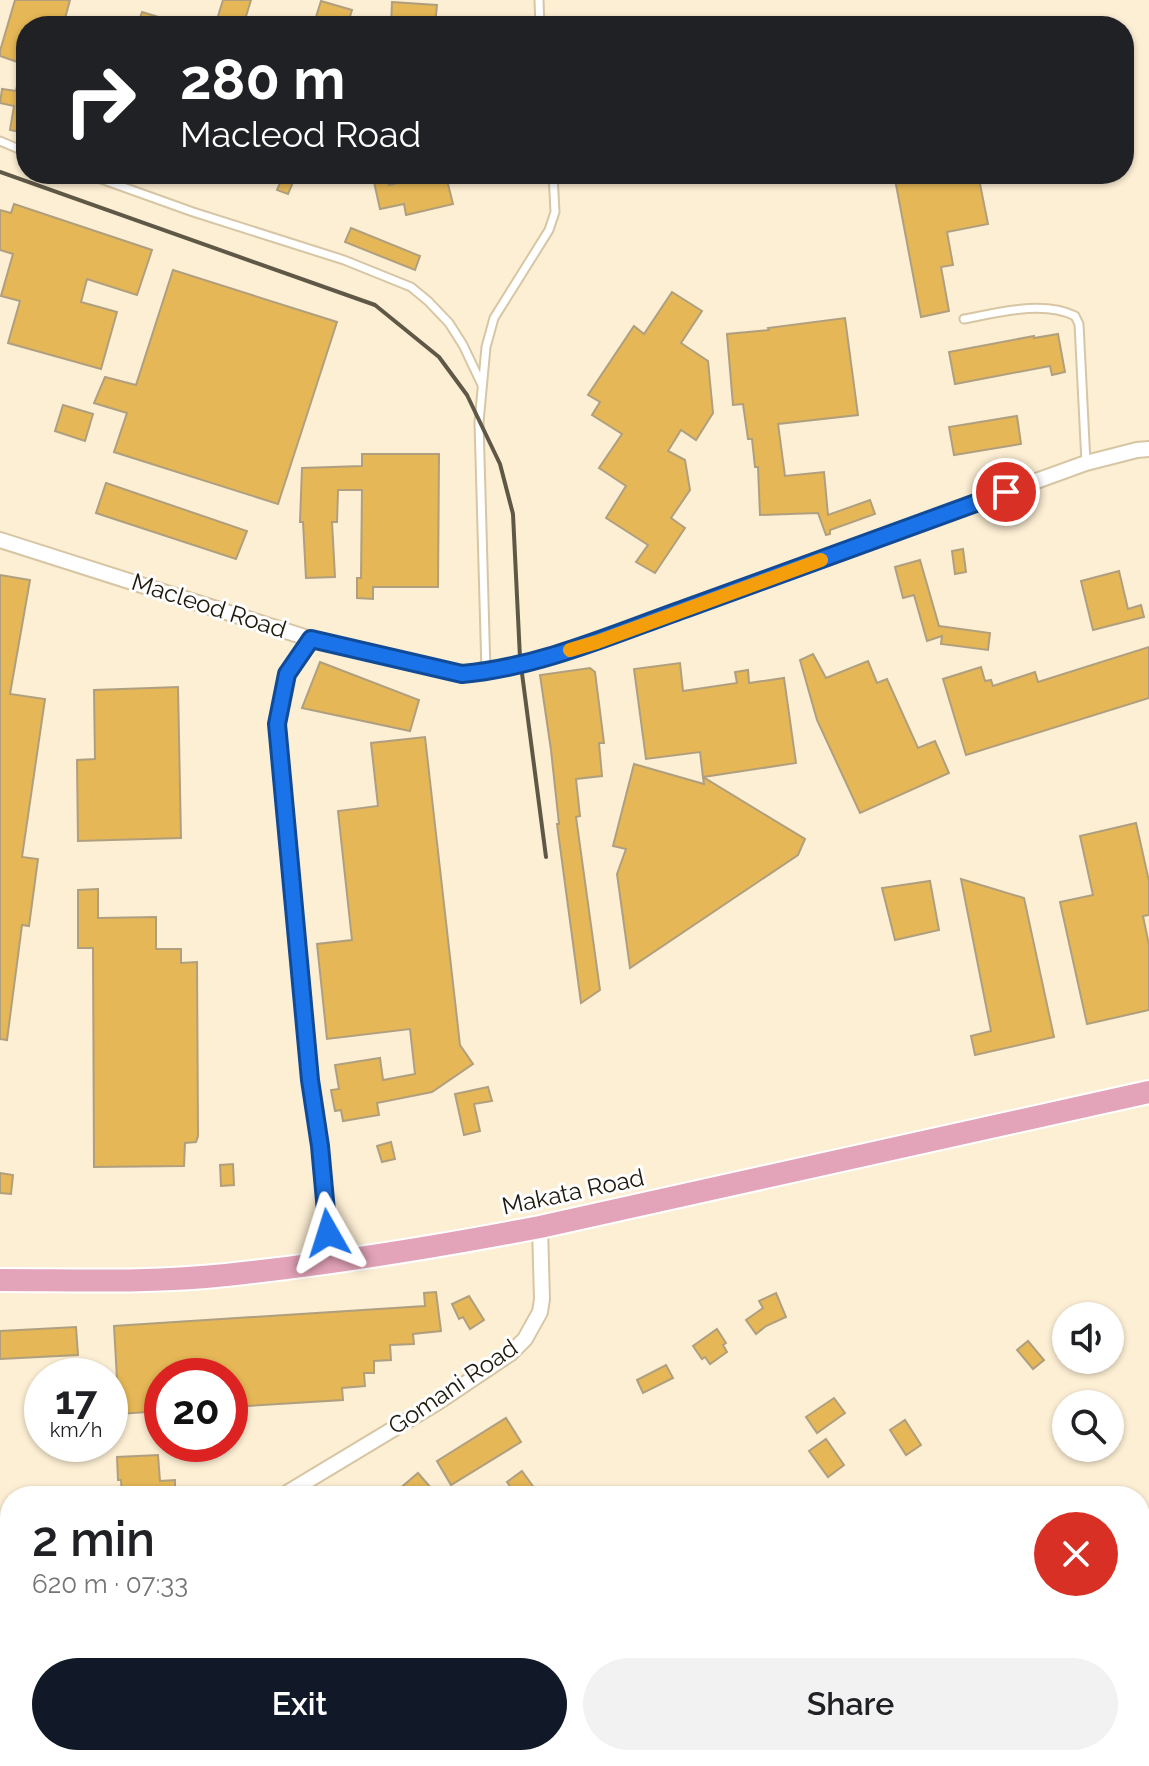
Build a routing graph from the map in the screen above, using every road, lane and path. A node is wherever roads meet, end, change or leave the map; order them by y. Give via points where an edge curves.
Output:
1 (115, 184) edge
2 (554, 184) edge
3 (964, 319) dead end
4 (483, 387) junction
5 (1149, 449) edge
6 (1086, 463) junction
7 (0, 540) edge
8 (311, 639) junction
9 (486, 672) junction
10 (1149, 1092) edge
11 (540, 1227) junction
12 (331, 1261) junction
13 (0, 1280) edge
14 (299, 1486) edge

1 - 4 lane via 411,287 449,323
2 - 4 lane via 555,212 549,230 494,318
3 - 6 lane via 1021,309 1055,309 1075,316
4 - 9 lane via 479,422
5 - 6 street, Macleod Road
6 - 9 street, Macleod Road via 597,642
7 - 8 street, Macleod Road
8 - 9 street, Macleod Road via 462,674
8 - 12 lane via 287,674 277,724
10 - 11 main road, Makata Road
11 - 12 main road, Makata Road
11 - 14 street, Gomani Road via 542,1299 525,1339 438,1402
12 - 13 main road, Makata Road via 224,1275

